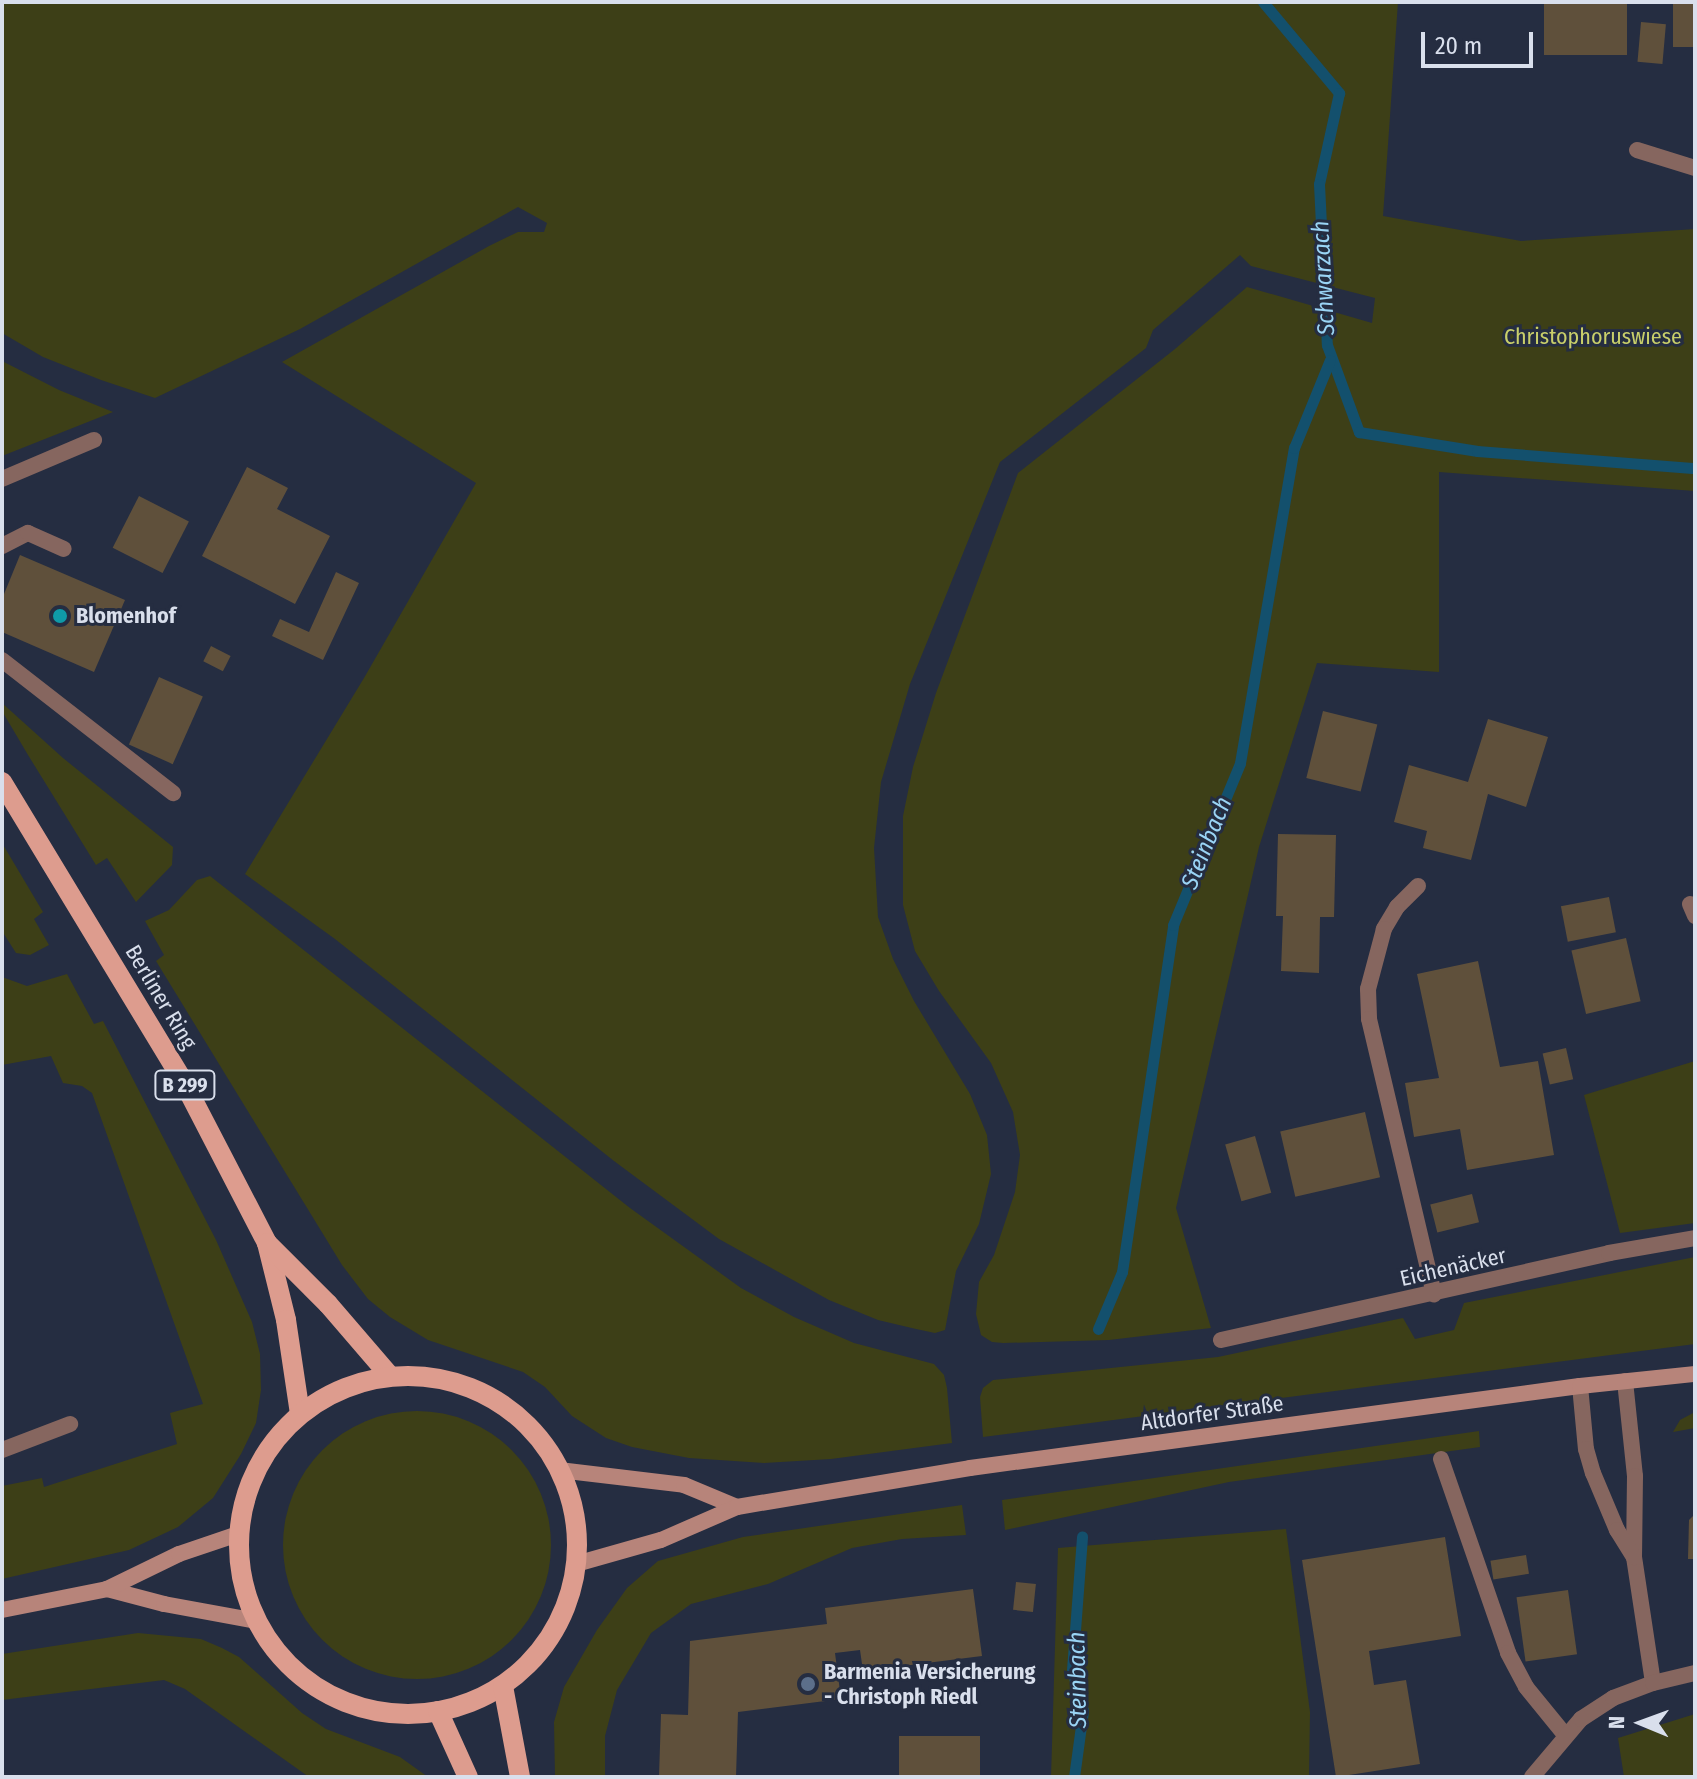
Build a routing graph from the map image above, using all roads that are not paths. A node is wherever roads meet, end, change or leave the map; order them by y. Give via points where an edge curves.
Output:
1 (1637, 150) dead end
2 (1695, 168) edge
3 (94, 440) dead end
4 (2, 479) edge
5 (2, 546) edge
6 (64, 549) dead end
7 (2, 660) edge
8 (2, 782) edge
9 (173, 793) dead end
10 (1418, 886) dead end
11 (1695, 1238) edge
12 (267, 1243) junction
13 (1434, 1294) junction
14 (1221, 1340) dead end
15 (1695, 1374) edge
16 (390, 1376) junction
17 (1625, 1381) junction
18 (1580, 1386) junction
19 (300, 1414) junction
20 (70, 1424) dead end
21 (2, 1450) edge
22 (1441, 1459) dead end
23 (559, 1470) junction
24 (737, 1507) junction
25 (238, 1534) junction
26 (1634, 1557) junction
27 (576, 1564) junction
28 (107, 1589) junction
29 (2, 1610) edge
30 (257, 1621) junction
31 (1695, 1673) edge
32 (1653, 1683) junction
33 (503, 1686) junction
34 (438, 1711) junction
35 (1566, 1736) junction
36 (468, 1777) edge
37 (520, 1777) edge
38 (1532, 1777) edge

1 - 2 street
3 - 4 street
5 - 6 street via 28,533
7 - 9 street
8 - 12 main road, Berliner Ring / B 299 via 181,1077
10 - 13 street via 1384,929 1368,989 1369,1019
11 - 13 street, Eichenäcker
12 - 16 main road, Berliner Ring / B 299
12 - 19 main road, Berliner Ring / B 299 via 286,1320
13 - 14 street, Eichenäcker
15 - 17 main road, Altdorfer Straße
16 - 19 main road via 342,1389
16 - 23 main road via 441,1379 489,1397 530,1428
17 - 18 main road, Altdorfer Straße
17 - 26 street via 1635,1476
18 - 24 main road, Altdorfer Straße via 970,1468
18 - 26 street via 1593,1473
19 - 25 main road via 259,1464
20 - 21 street
22 - 35 street via 1508,1653 1526,1687
23 - 24 main road via 684,1485
23 - 27 main road via 574,1512
24 - 27 main road, Altdorfer Straße via 661,1540
25 - 28 main road via 179,1554
25 - 30 main road via 241,1575
26 - 32 street
27 - 33 main road via 567,1605 549,1641
28 - 29 main road
28 - 30 main road
30 - 34 main road via 288,1663 332,1696 394,1715
31 - 32 street
32 - 35 street via 1613,1698
33 - 34 main road
33 - 37 main road
34 - 36 main road
35 - 38 street

